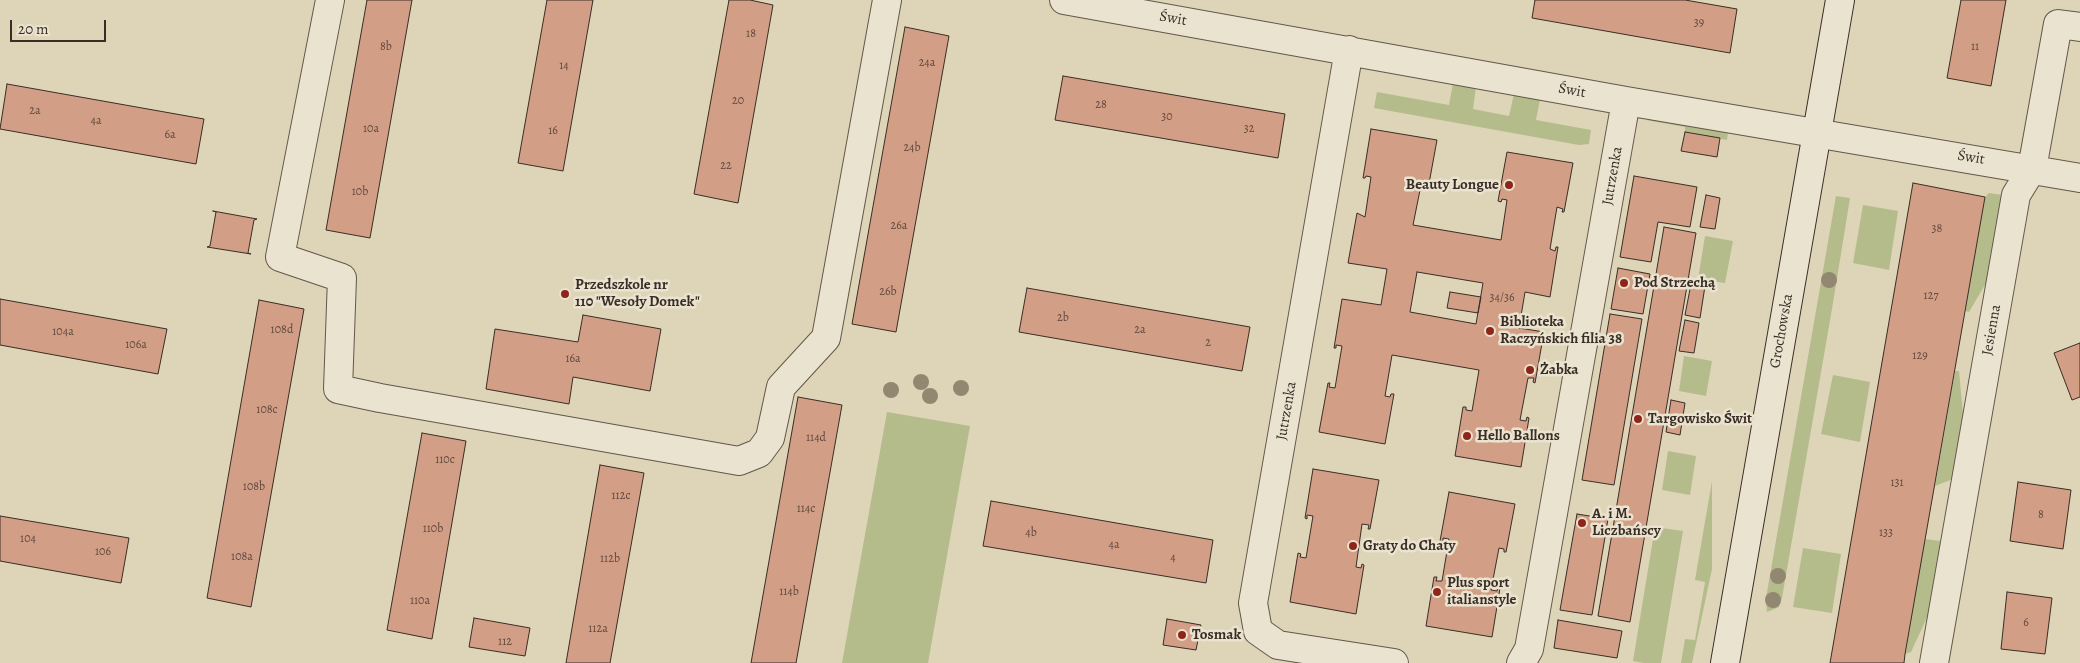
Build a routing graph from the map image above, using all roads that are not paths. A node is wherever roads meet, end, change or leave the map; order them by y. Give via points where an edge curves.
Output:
1 (330, 0) edge
2 (887, 0) edge
3 (1064, 0) edge
4 (1840, 0) edge
5 (2080, 27) edge
6 (1349, 50) junction
7 (1626, 101) junction
8 (1816, 134) junction
9 (2032, 168) junction
10 (2080, 178) edge
11 (1394, 663) edge
12 (1520, 663) edge
13 (1724, 663) edge
14 (1934, 663) edge

1 - 2 street via 280,257 342,278 338,389 739,461 759,453 770,438 780,388 826,338
3 - 6 street, Świt
4 - 8 street, Grochowska
5 - 9 street, Jesienna via 2058,24
6 - 7 street, Świt
6 - 11 street, Jutrzenka via 1252,603 1258,631 1278,645
7 - 8 street, Świt
7 - 12 street, Jutrzenka via 1529,649
8 - 9 street, Świt
8 - 13 street, Grochowska
9 - 10 street, Świt
9 - 14 street, Jesienna via 2016,195

